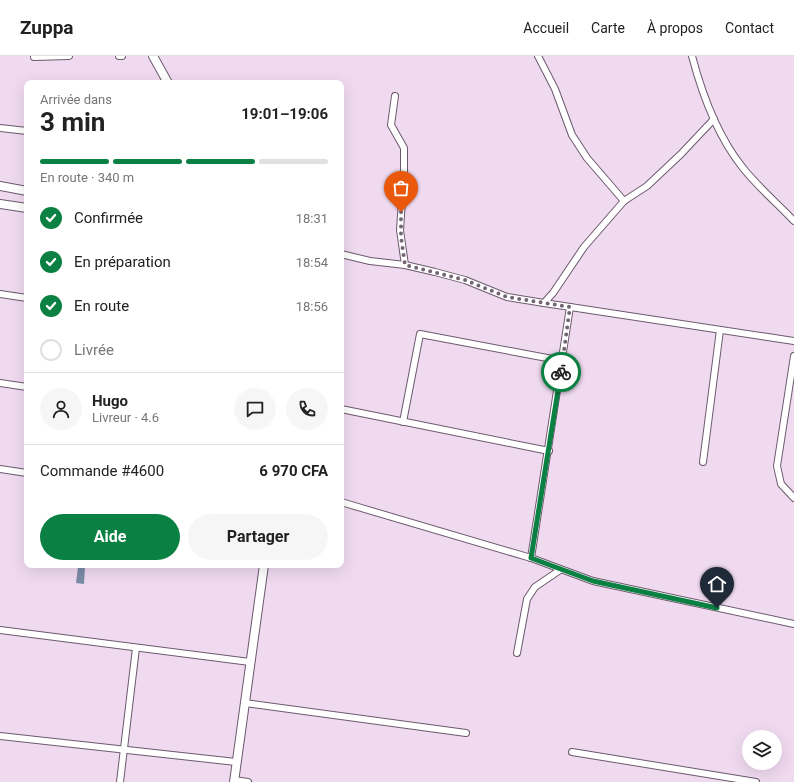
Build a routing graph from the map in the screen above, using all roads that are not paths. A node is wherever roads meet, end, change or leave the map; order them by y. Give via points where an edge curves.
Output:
1 (69, 56) edge
2 (153, 56) edge
3 (538, 56) edge
4 (692, 56) edge
5 (34, 57) edge
6 (166, 80) edge
7 (395, 96) dead end
8 (714, 119) junction
9 (0, 128) edge
10 (24, 131) edge
11 (0, 186) edge
12 (24, 190) edge
13 (624, 201) junction
14 (0, 204) edge
15 (24, 208) edge
16 (794, 221) edge
17 (344, 255) edge
18 (405, 265) junction
19 (0, 294) edge
20 (24, 298) edge
21 (544, 302) junction
22 (570, 307) junction
23 (720, 330) junction
24 (794, 341) edge
25 (794, 356) edge
26 (563, 361) junction
27 (0, 383) edge
28 (24, 387) edge
29 (344, 410) edge
30 (403, 422) junction
31 (549, 451) junction
32 (704, 462) dead end
33 (0, 470) edge
34 (24, 473) edge
35 (794, 498) edge
36 (344, 503) edge
37 (531, 558) junction
38 (264, 568) edge
39 (560, 570) junction
40 (794, 624) edge
41 (0, 630) edge
42 (136, 648) junction
43 (517, 653) dead end
44 (250, 662) junction
45 (245, 703) junction
46 (466, 733) dead end
47 (0, 736) edge
48 (124, 751) junction
49 (572, 752) dead end
50 (236, 762) junction
51 (234, 781) edge
52 (120, 782) edge
53 (248, 782) edge
54 (756, 782) edge

1 - 5 street
2 - 6 street
3 - 13 street via 555,89 572,135 587,158
4 - 8 street via 700,88
7 - 18 street via 391,125 404,148 400,230
8 - 13 street via 647,186
8 - 16 street via 743,168
9 - 10 street
11 - 12 street
13 - 21 street via 584,247
14 - 15 street
17 - 18 street
18 - 21 street via 465,280 507,297
19 - 20 street
21 - 22 street
22 - 23 street
22 - 26 street
23 - 24 street
23 - 32 street
25 - 35 street via 777,466 781,484
26 - 30 street via 420,334
26 - 31 street
27 - 28 street
29 - 30 street
30 - 31 street
31 - 37 street
33 - 34 street
36 - 37 street
37 - 39 street
38 - 44 street
39 - 40 street via 593,581
39 - 43 street via 535,587 527,599
41 - 42 street
42 - 44 street
42 - 48 street
44 - 45 street
45 - 46 street
45 - 50 street
47 - 48 street
48 - 50 street
48 - 52 street
49 - 54 street
50 - 51 street
51 - 53 street

